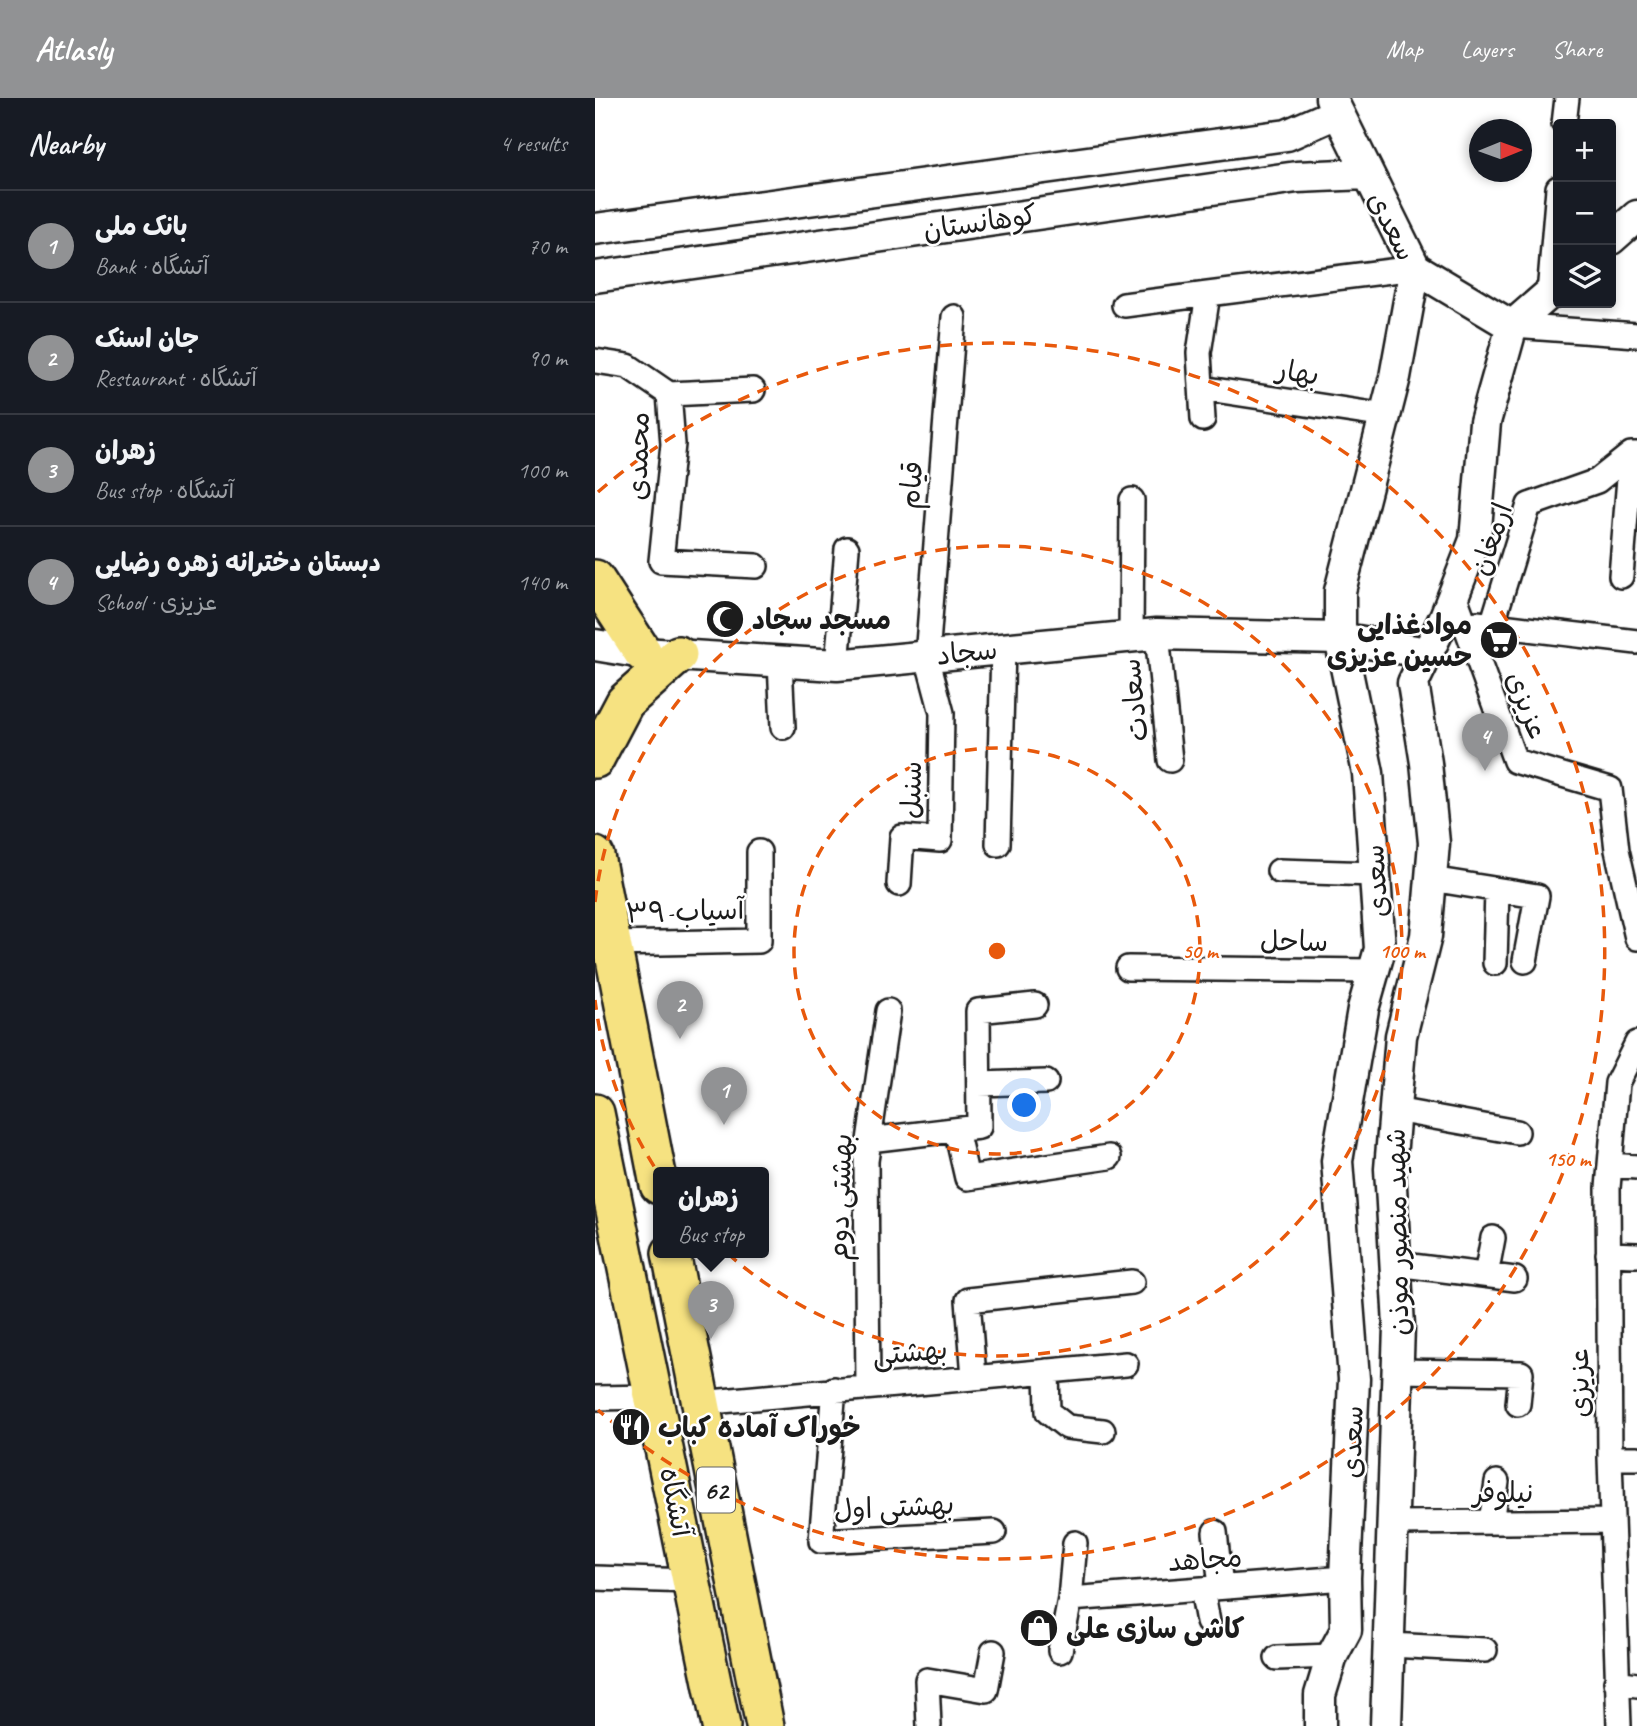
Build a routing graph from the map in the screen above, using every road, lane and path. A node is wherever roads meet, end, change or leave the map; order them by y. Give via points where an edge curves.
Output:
1 (1566, 98) edge
2 (1334, 106) edge
3 (1564, 119) edge
4 (1366, 174) junction
5 (1637, 216) edge
6 (595, 229) edge
7 (1616, 235) edge
8 (1415, 268) junction
9 (595, 277) edge
10 (1553, 290) edge
11 (1208, 294) junction
12 (1124, 304) dead end
13 (954, 317) dead end
14 (1512, 326) junction
15 (1637, 335) edge
16 (595, 361) edge
17 (1201, 388) junction
18 (753, 390) dead end
19 (669, 394) junction
20 (1386, 416) junction
21 (1203, 419) dead end
22 (1634, 454) edge
23 (1132, 500) dead end
24 (847, 549) dead end
25 (756, 566) dead end
26 (1621, 576) dead end
27 (595, 579) edge
28 (1459, 608) junction
29 (1492, 625) junction
30 (1144, 636) junction
31 (1340, 638) junction
32 (1637, 642) edge
33 (595, 645) edge
34 (1003, 648) junction
35 (1427, 653) junction
36 (660, 654) junction
37 (927, 657) junction
38 (779, 662) junction
39 (837, 665) junction
40 (783, 727) dead end
41 (595, 759) edge
42 (1170, 760) dead end
43 (999, 844) dead end
44 (759, 852) dead end
45 (595, 856) edge
46 (1279, 871) dead end
47 (1375, 874) junction
48 (1431, 879) junction
49 (899, 884) dead end
50 (1497, 890) junction
51 (1637, 938) edge
52 (612, 944) junction
53 (1525, 961) dead end
54 (1495, 963) dead end
55 (1128, 968) dead end
56 (1374, 971) junction
57 (1035, 1006) dead end
58 (888, 1011) dead end
59 (1637, 1043) edge
60 (1046, 1083) dead end
61 (979, 1084) junction
62 (1626, 1101) edge
63 (1395, 1110) junction
64 (595, 1113) edge
65 (956, 1130) junction
66 (1517, 1132) dead end
67 (869, 1140) junction
68 (1109, 1157) dead end
69 (1610, 1166) junction
70 (655, 1167) edge
71 (1637, 1167) edge
72 (1493, 1238) dead end
73 (1608, 1254) junction
74 (1637, 1255) edge
75 (672, 1258) edge
76 (1396, 1264) junction
77 (1486, 1275) junction
78 (1515, 1279) dead end
79 (1132, 1282) dead end
80 (1126, 1364) dead end
81 (1047, 1371) junction
82 (1398, 1371) junction
83 (974, 1377) junction
84 (868, 1386) junction
85 (834, 1389) junction
86 (654, 1397) junction
87 (595, 1398) edge
88 (700, 1403) junction
89 (1518, 1404) dead end
90 (1103, 1431) dead end
91 (1610, 1458) junction
92 (1637, 1458) edge
93 (1497, 1482) dead end
94 (1612, 1521) junction
95 (1395, 1522) junction
96 (1491, 1522) junction
97 (994, 1532) dead end
98 (1215, 1532) dead end
99 (1075, 1543) dead end
100 (595, 1578) edge
101 (1345, 1578) junction
102 (692, 1581) junction
103 (1211, 1588) junction
104 (1070, 1599) junction
105 (1208, 1622) dead end
106 (1390, 1645) junction
107 (1485, 1650) dead end
108 (1060, 1651) dead end
109 (993, 1652) dead end
110 (1332, 1656) junction
111 (1277, 1658) dead end
112 (1626, 1684) edge
113 (721, 1726) edge
114 (765, 1726) edge
115 (929, 1726) edge
116 (1320, 1726) edge
117 (1386, 1726) edge
118 (1619, 1726) edge

1 - 3 street
2 - 4 street, سعدی
2 - 6 street, کوهانستان via 1287,135
4 - 8 street, سعدی
4 - 9 street, کوهانستان via 1297,177
5 - 7 street
8 - 11 street
8 - 14 street
8 - 20 street, سعدی
10 - 14 street
11 - 12 street
11 - 17 street via 1199,354
13 - 37 street, قیام
14 - 15 street
14 - 28 street, شهید منصور موذن via 1485,422 1475,540
16 - 19 street, محمدی via 628,366
17 - 20 street, بهار
17 - 21 street
18 - 19 street
19 - 25 street, محمدی via 673,444 661,561
20 - 31 street, سعدی via 1340,591
22 - 26 street
22 - 29 street, ارمغان via 1597,481 1529,505
23 - 30 street, سعادت
24 - 39 street
27 - 36 main road
28 - 29 street
28 - 35 street, شهید منصور موذن
28 - 51 street, عزیزی via 1515,761 1610,789 1617,850
29 - 32 street
30 - 31 street, سجاد
30 - 34 street, سجاد
30 - 42 street, سعادت
31 - 35 street, سجاد
31 - 47 street, سعدی via 1368,773
33 - 36 street, سجاد
34 - 37 street, سجاد
34 - 43 street
35 - 48 street, شهید منصور موذن via 1413,683 1433,830
36 - 38 street, سجاد
36 - 41 main road via 625,702
37 - 39 street, سجاد
37 - 49 street, سنبل via 942,713 940,840 902,837
38 - 39 street, سجاد
38 - 40 street
44 - 52 street, ۳۹-آسیاب via 759,941
45 - 52 main road
46 - 47 street
47 - 56 street, سعدی via 1380,949
48 - 50 street
48 - 63 street, شهید منصور موذن via 1426,936 1401,1036
50 - 53 street via 1537,896
50 - 54 street
52 - 70 main road
55 - 56 street, ساحل
56 - 101 street, سعدی via 1363,1009 1337,1161 1354,1380
57 - 61 street via 978,1011
58 - 67 street, بهشتی دوم
59 - 62 street, عزیزی via 1617,1083
60 - 61 street
61 - 65 street via 979,1127
62 - 69 street, عزیزی
63 - 66 street
63 - 76 street, شهید منصور موذن via 1390,1169
64 - 86 main road, آتشگاه / 62
65 - 67 street
65 - 68 street via 967,1178
67 - 84 street, بهشتی دوم
69 - 71 street
69 - 73 street, عزیزی
72 - 77 street
73 - 74 street
73 - 91 street, عزیزی
75 - 88 main road, آتشگاه / 62
76 - 77 street
76 - 82 street, شهید منصور موذن
77 - 78 street
79 - 83 street via 968,1300
80 - 81 street, بهشتی
81 - 83 street, بهشتی
81 - 90 street via 1048,1412 1067,1427
82 - 89 street via 1521,1373
82 - 95 street, شهید منصور موذن
83 - 84 street, بهشتی
84 - 85 street, بهشتی
85 - 88 street, بهشتی
85 - 97 street, بهشتی اول via 821,1541
86 - 87 street
86 - 102 main road, آتشگاه / 62
88 - 114 main road, آتشگاه / 62
91 - 92 street
91 - 94 street, عزیزی
93 - 96 street
94 - 96 street, نیلوفر
94 - 112 street, عزیزی
95 - 96 street, نیلوفر
95 - 106 street, شهید منصور موذن
98 - 103 street
99 - 104 street
100 - 102 street
101 - 103 street, مجاهد
101 - 110 street, سعدی via 1346,1630
102 - 113 main road, آتشگاه / 62
103 - 104 street, مجاهد
103 - 105 street
104 - 108 street
106 - 107 street
106 - 117 street, شهید منصور موذن
109 - 115 street via 986,1690 927,1680
110 - 111 street
110 - 116 street, سعدی via 1320,1695
112 - 118 street, عزیزی

